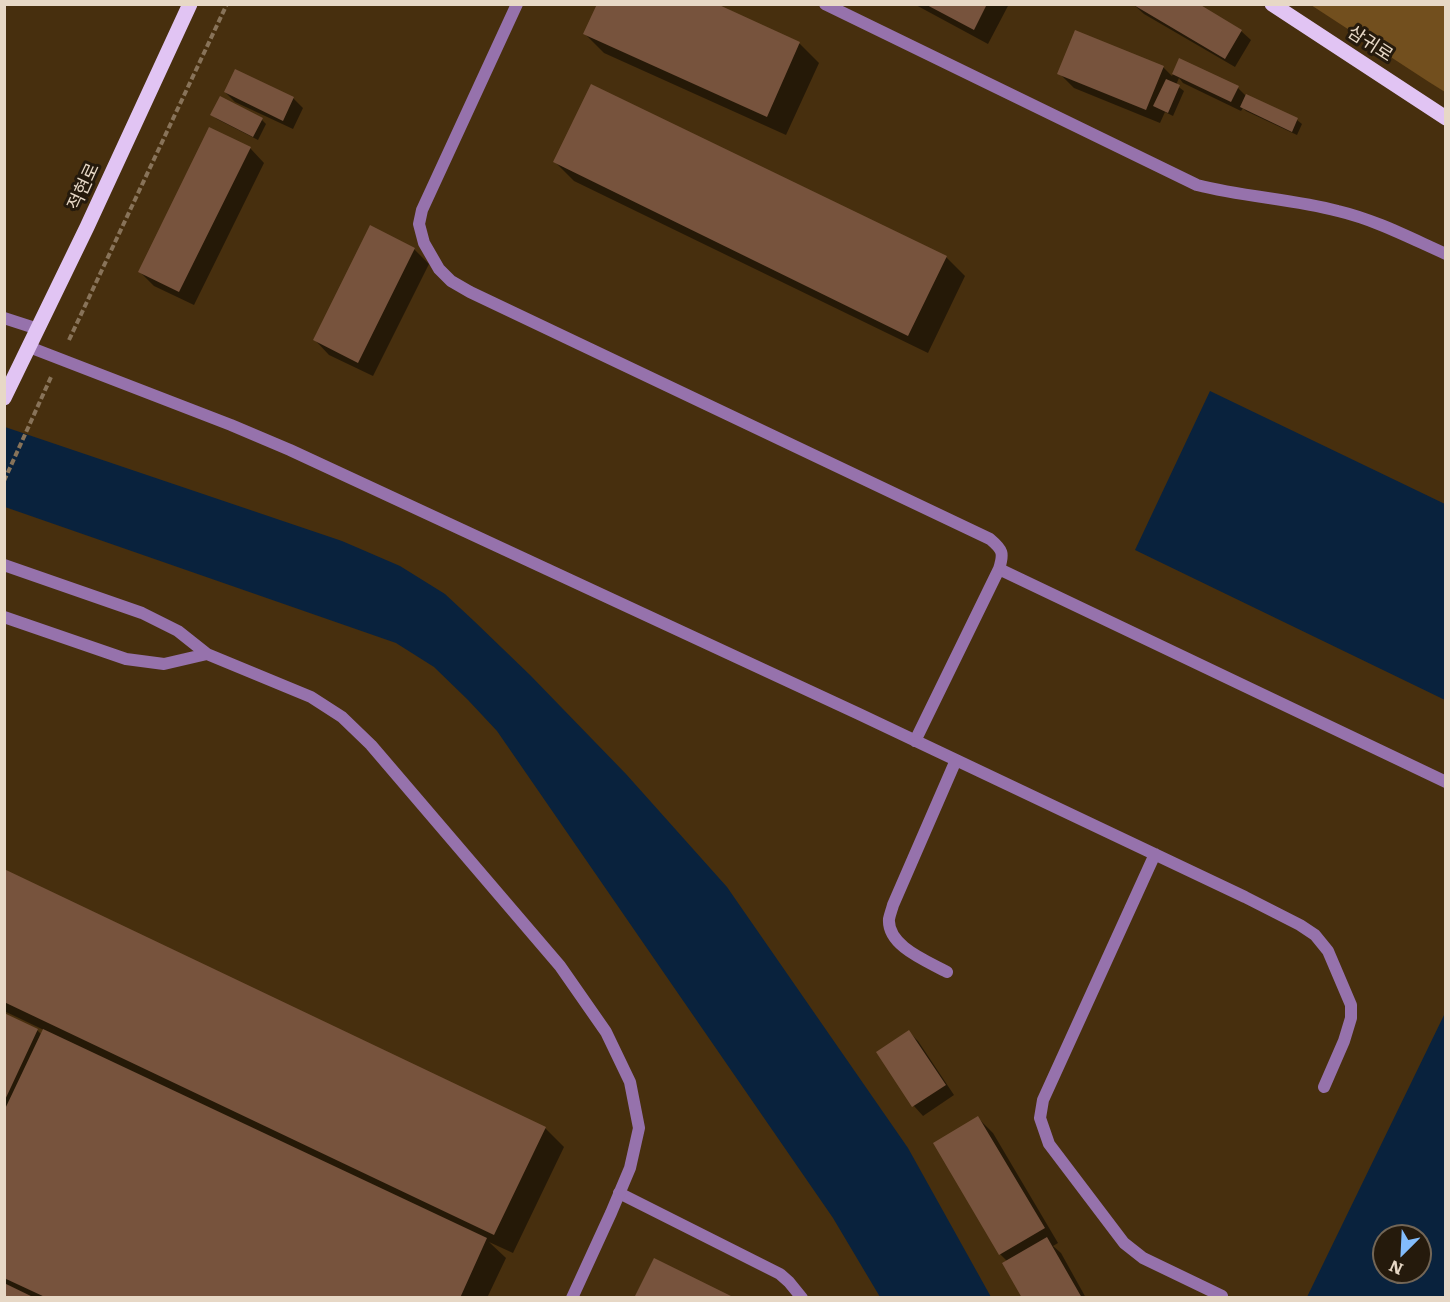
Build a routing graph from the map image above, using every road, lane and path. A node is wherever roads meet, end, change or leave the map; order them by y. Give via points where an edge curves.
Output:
1 (190, 4) edge
2 (227, 4) edge
3 (517, 4) edge
4 (825, 4) edge
5 (1272, 4) edge
6 (1446, 118) edge
7 (1446, 254) edge
8 (4, 318) edge
9 (38, 329) junction
10 (29, 347) junction
11 (60, 358) junction
12 (7, 392) edge
13 (4, 481) edge
14 (4, 564) edge
15 (999, 569) junction
16 (4, 617) edge
17 (207, 654) junction
18 (915, 741) junction
19 (956, 760) junction
20 (1446, 782) edge
21 (1155, 854) junction
22 (947, 972) dead end
23 (1324, 1088) dead end
24 (620, 1193) junction
25 (1222, 1296) dead end
26 (572, 1298) edge
27 (802, 1298) edge

1 - 9 main road, 적현로
2 - 11 path
3 - 15 street via 422,210 419,224 424,243 439,269 470,292 990,538 1001,548
4 - 7 street via 1197,185 1338,210
5 - 6 main road, 삼귀로
8 - 9 street
9 - 10 main road, 적현로
10 - 11 street
10 - 12 main road, 적현로
11 - 13 path
11 - 18 street via 290,450
14 - 17 street via 142,613 178,631
15 - 18 street
15 - 20 street
16 - 17 street via 126,659 164,664
17 - 24 street via 311,697 342,717 371,745 560,966 606,1032 630,1082 639,1128
18 - 19 street
19 - 21 street
19 - 22 street via 889,920 894,939
21 - 23 street via 1300,925 1328,951 1351,1005 1351,1018
21 - 25 street via 1043,1100 1040,1118 1049,1144 1124,1243 1143,1258
24 - 26 street
24 - 27 street via 780,1274

